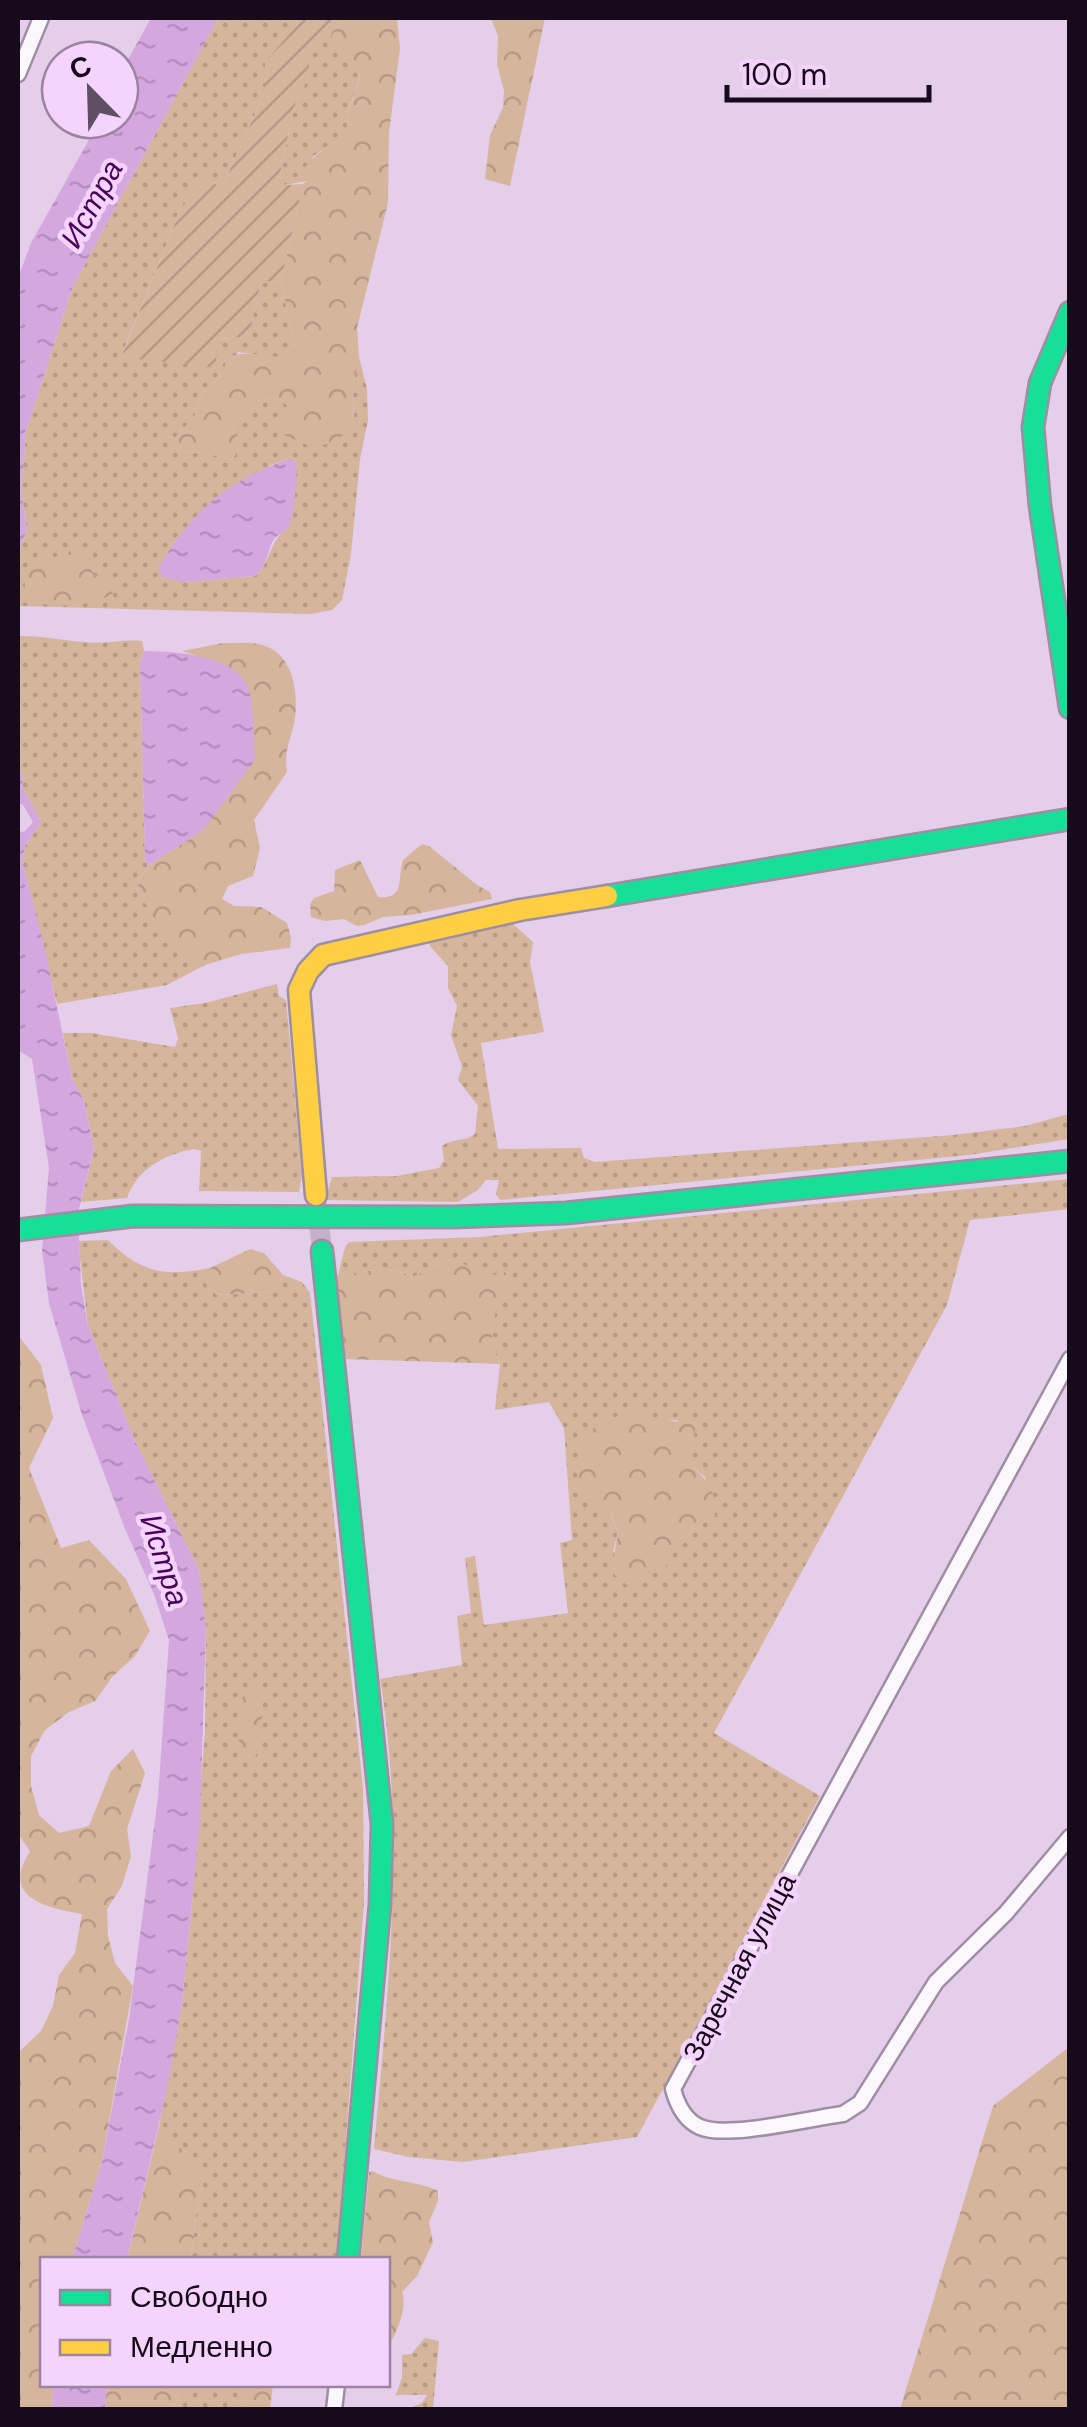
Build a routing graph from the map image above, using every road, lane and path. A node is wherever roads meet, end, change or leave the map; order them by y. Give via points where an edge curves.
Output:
1 (41, 18) edge
2 (18, 74) edge
3 (1070, 312) edge
4 (1070, 708) edge
5 (1070, 820) edge
6 (1070, 1161) edge
7 (316, 1195) tunnel mouth
8 (18, 1230) edge
9 (322, 1251) tunnel mouth
10 (1070, 1359) edge
11 (1070, 1837) edge
12 (348, 2257) edge

1 - 2 street
3 - 4 street via 1040,383 1033,428
5 - 7 street via 520,910 323,956 299,990
6 - 8 street via 566,1213 116,1218
9 - 12 street via 382,1824
10 - 11 street, Заречная улица via 673,2089 678,2108 698,2126 722,2132 844,2114 860,2103 936,1982

